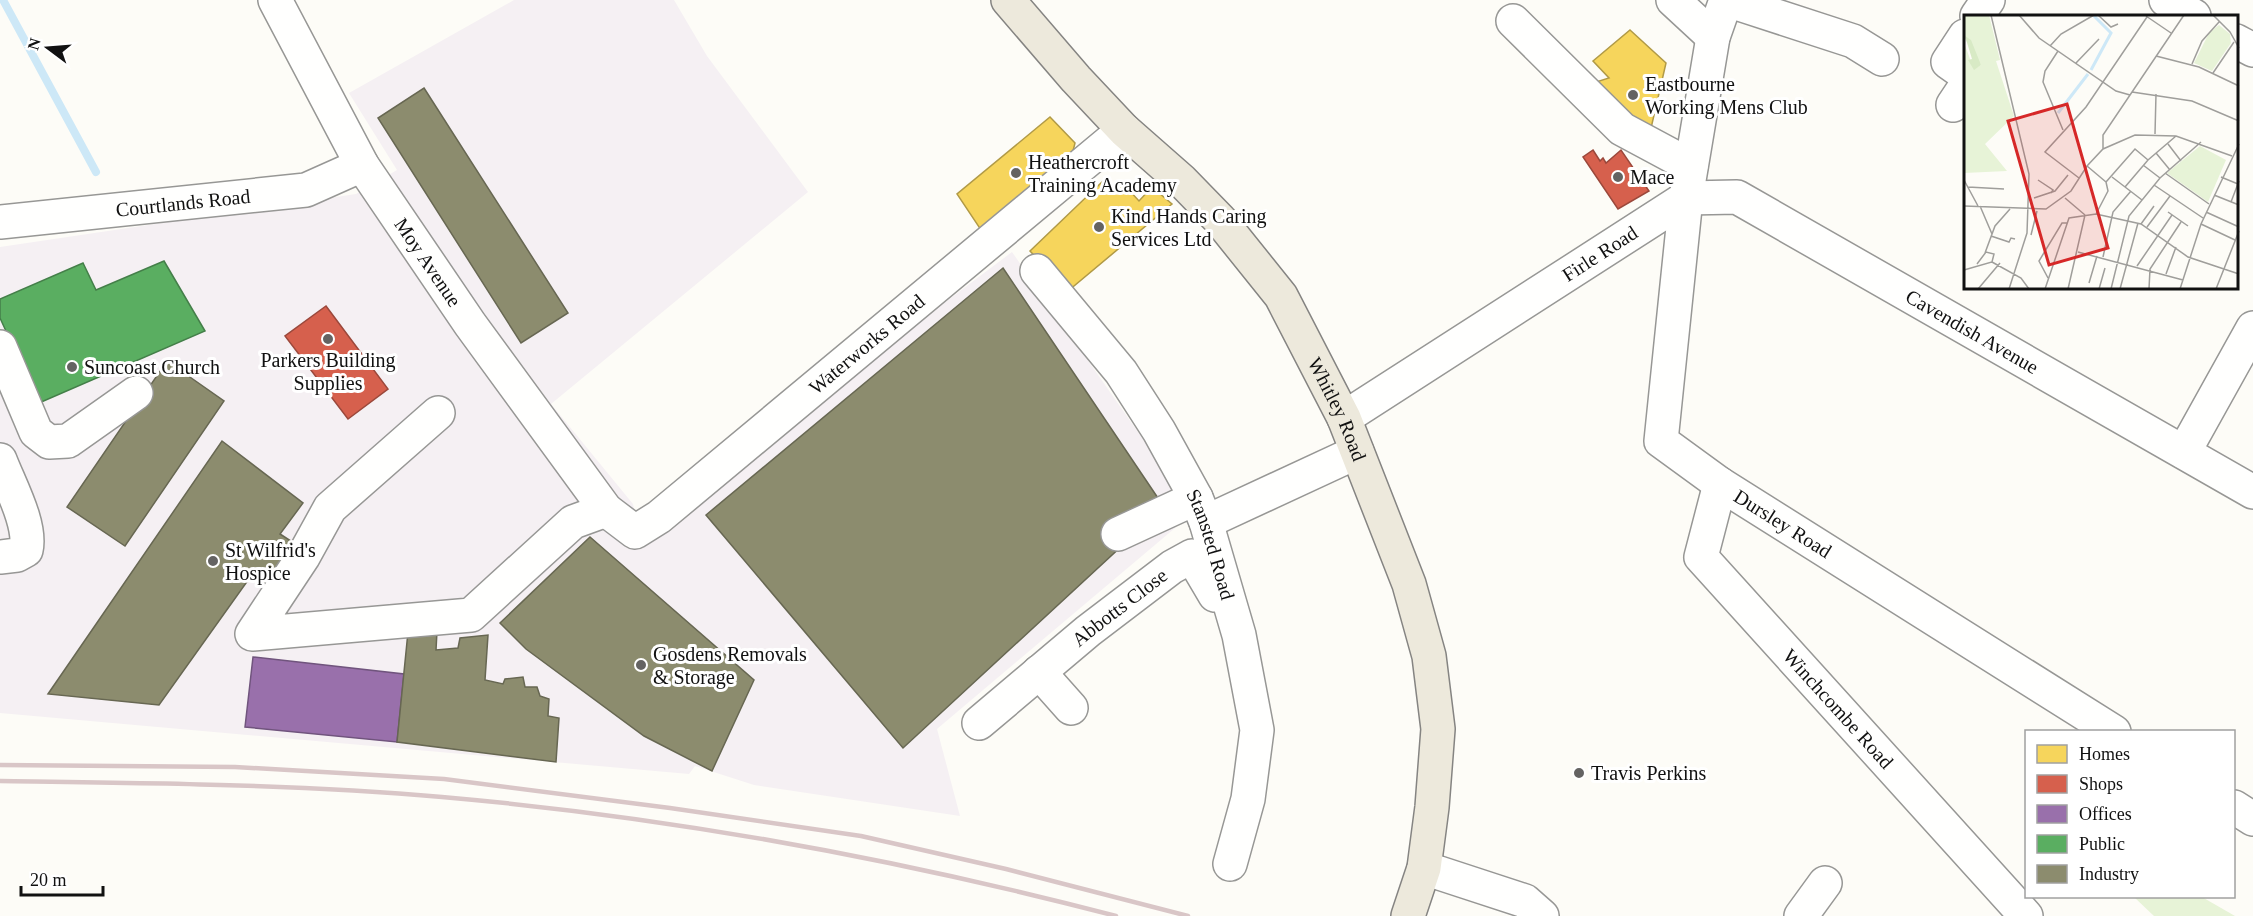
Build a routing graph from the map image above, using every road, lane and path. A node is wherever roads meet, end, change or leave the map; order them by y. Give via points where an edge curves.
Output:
1 (275, 0) edge
2 (1008, 0) edge
3 (1672, 0) edge
4 (1726, 0) edge
5 (1988, 0) edge
6 (2166, 0) edge
7 (1978, 15) edge
8 (2192, 15) edge
9 (1513, 21) dead end
10 (1713, 37) junction
11 (1964, 38) edge
12 (2238, 42) edge
13 (2253, 50) edge
14 (1882, 58) dead end
15 (1964, 73) edge
16 (1124, 130) junction
17 (362, 165) junction
18 (1691, 166) junction
19 (1686, 198) junction
20 (0, 222) edge
21 (1037, 271) dead end
22 (2253, 328) edge
23 (0, 346) edge
24 (136, 393) dead end
25 (438, 413) dead end
26 (1344, 418) junction
27 (1357, 452) junction
28 (2184, 452) junction
29 (0, 460) edge
30 (1720, 484) junction
31 (2253, 492) edge
32 (606, 510) junction
33 (1201, 510) junction
34 (1118, 534) dead end
35 (0, 557) edge
36 (1239, 635) junction
37 (1039, 672) junction
38 (1071, 708) dead end
39 (979, 723) dead end
40 (2111, 730) edge
41 (2235, 808) edge
42 (2253, 819) edge
43 (1230, 864) dead end
44 (1424, 868) junction
45 (1825, 883) dead end
46 (1408, 916) edge
47 (1542, 916) edge
48 (1801, 916) edge
49 (2026, 916) edge

1 - 17 street, Moy Avenue
2 - 16 main road, Whitley Road
3 - 10 street
4 - 10 street
4 - 14 street via 1853,41
5 - 7 street
6 - 8 street
9 - 18 street via 1622,129
10 - 18 street
11 - 15 street via 1948,62
12 - 13 street
16 - 26 main road, Whitley Road via 1220,220 1281,296
16 - 32 street, Waterworks Road via 659,517 635,532
17 - 20 street, Courtlands Road via 306,190
17 - 32 street, Moy Avenue via 470,324
18 - 19 street
19 - 26 street, Firle Road
19 - 28 street, Cavendish Avenue via 1737,197
19 - 30 street, Dursley Road via 1661,441
21 - 33 street, Stansted Road via 1121,372 1159,431
22 - 28 street
23 - 24 street via 36,432 49,442 68,441
25 - 32 street via 330,508 252,634 471,615 573,522
26 - 27 main road, Whitley Road
27 - 33 street
27 - 44 main road, Whitley Road via 1409,584 1429,656 1438,729
28 - 31 street, Cavendish Avenue
29 - 35 street via 28,541 26,550
30 - 40 street, Dursley Road
30 - 49 street, Winchcombe Road via 1701,556
33 - 34 street
33 - 36 street, Stansted Road
36 - 37 street, Abbotts Close via 1192,556 1172,567
36 - 43 street, Stansted Road via 1257,730 1248,799
37 - 38 street
37 - 39 street, Abbotts Close
41 - 42 street
44 - 46 main road, Whitley Road
44 - 47 street via 1525,901
45 - 48 street

